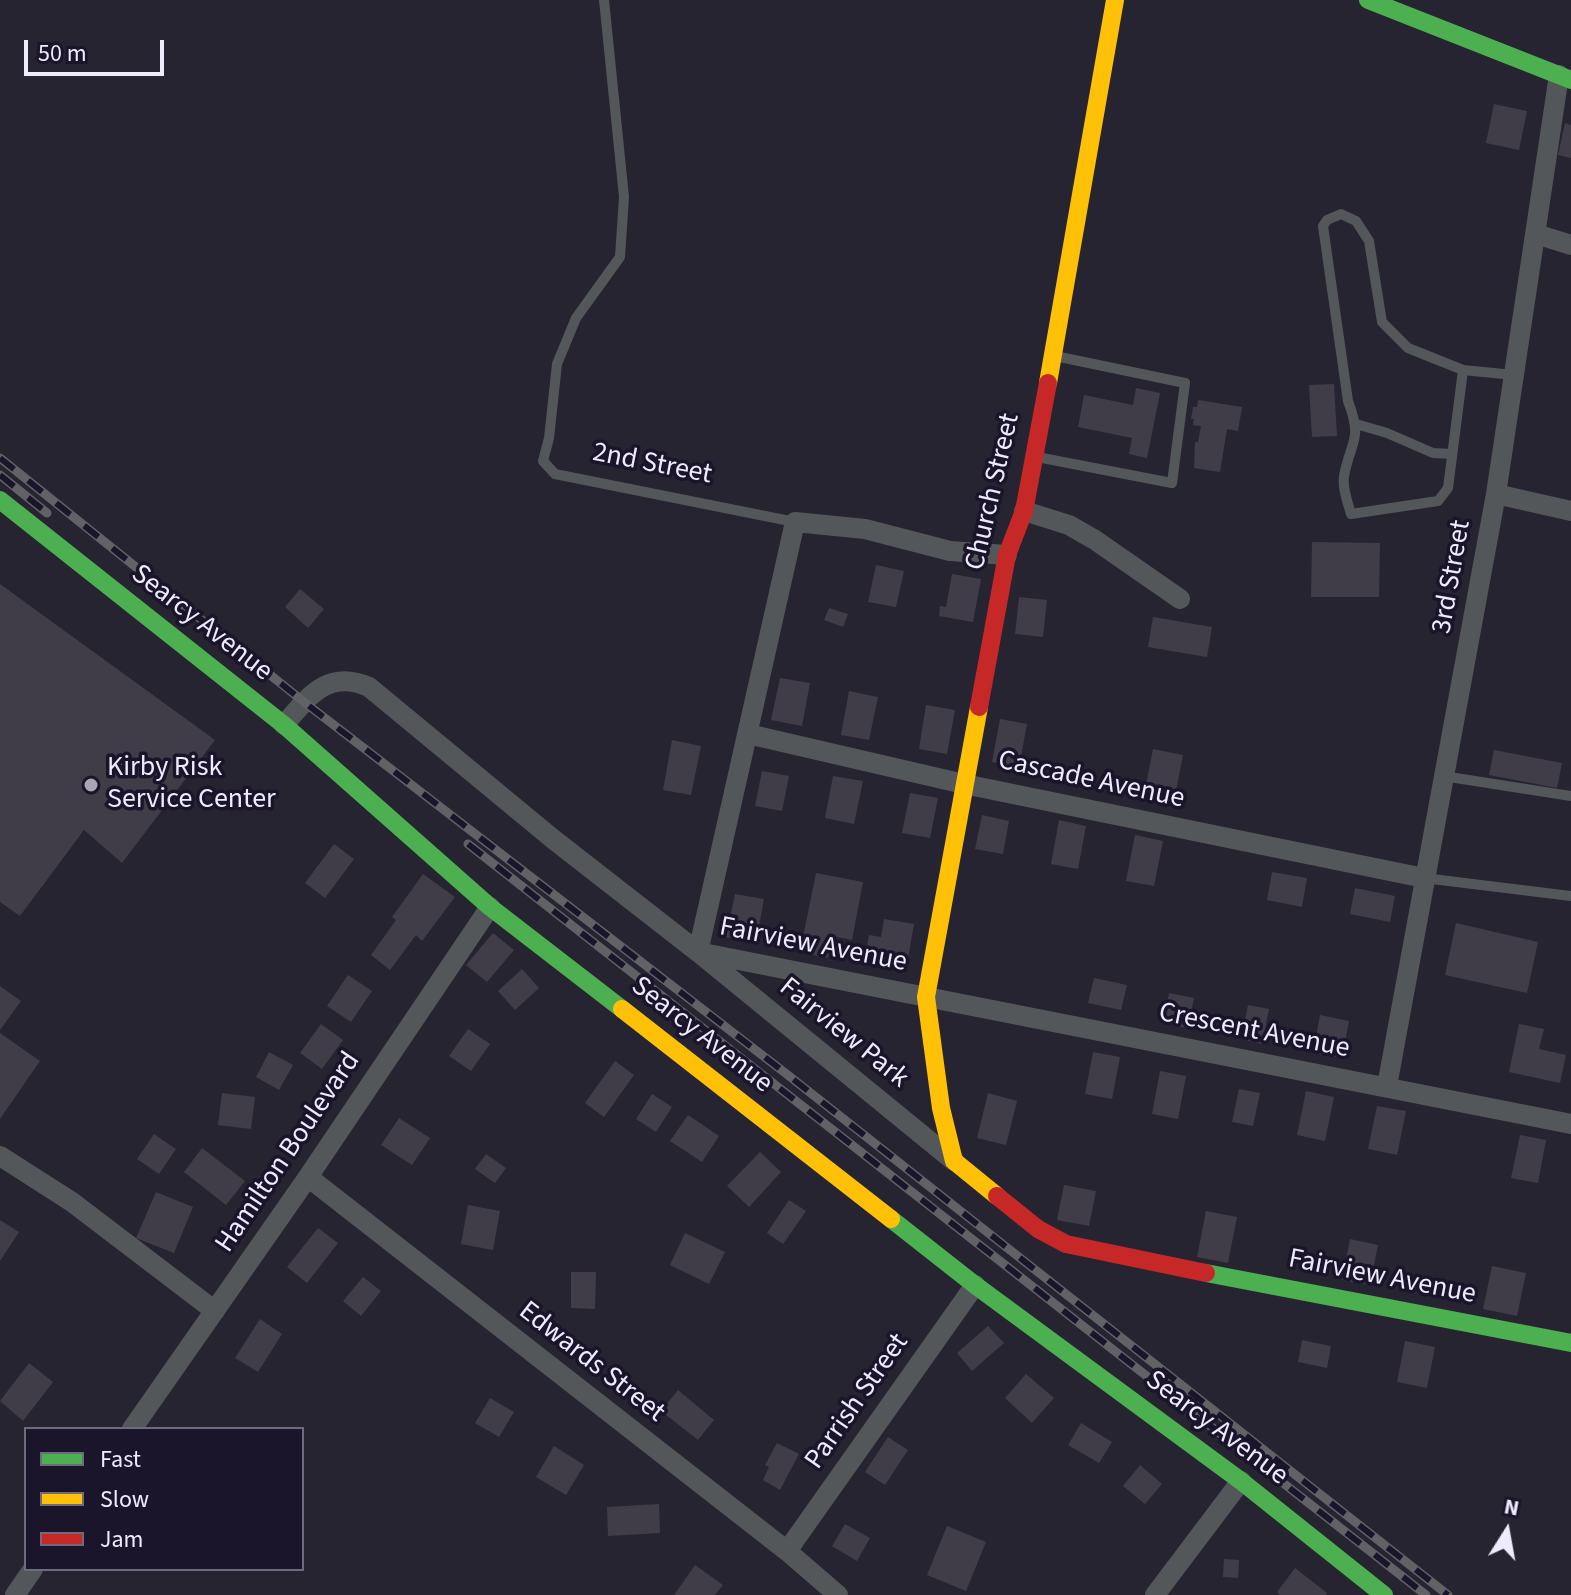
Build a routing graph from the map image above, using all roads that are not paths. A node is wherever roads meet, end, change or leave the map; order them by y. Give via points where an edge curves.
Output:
1 (604, 0) edge
2 (1115, 0) edge
3 (1368, 0) edge
4 (1565, 77) edge
5 (1536, 234) junction
6 (1571, 245) edge
7 (1052, 355) junction
8 (1463, 370) junction
9 (1514, 375) junction
10 (1356, 424) junction
11 (1452, 454) junction
12 (1035, 457) junction
13 (1496, 494) junction
14 (0, 500) edge
15 (1024, 511) junction
16 (1571, 511) edge
17 (795, 522) junction
18 (1007, 555) junction
19 (1180, 599) dead end
20 (284, 725) junction
21 (748, 734) junction
22 (1443, 776) junction
23 (964, 784) junction
24 (1571, 796) edge
25 (1424, 878) junction
26 (1571, 896) edge
27 (490, 907) junction
28 (698, 952) junction
29 (926, 997) junction
30 (1387, 1086) junction
31 (1571, 1124) edge
32 (0, 1156) edge
33 (954, 1161) junction
34 (308, 1177) junction
35 (975, 1285) junction
36 (215, 1311) junction
37 (1564, 1342) edge
38 (133, 1427) edge
39 (1241, 1481) junction
40 (787, 1551) junction
41 (32, 1571) edge
42 (830, 1593) edge
43 (15, 1595) edge
44 (1155, 1595) edge
45 (1384, 1595) edge

1 - 17 lane, 2nd Street via 624,197 620,257 576,318 557,364 543,461 555,474
2 - 7 street, Church Street
3 - 4 street
4 - 5 street, 3rd Street
5 - 6 street
5 - 9 street, 3rd Street
7 - 12 street, Church Street
7 - 12 lane via 1185,383 1172,483
8 - 9 lane
8 - 10 lane via 1408,348 1382,322 1369,241 1356,221 1341,214 1327,220 1323,226 1348,401
8 - 11 lane
9 - 13 street, 3rd Street
10 - 11 lane via 1433,453
10 - 11 lane via 1343,479 1351,514 1438,501 1448,488
12 - 15 street, Church Street
13 - 16 street
13 - 22 street, 3rd Street
14 - 20 street, Searcy Avenue
15 - 18 street, Church Street
15 - 19 street via 1069,525
17 - 18 street via 865,529 950,551
17 - 21 street
18 - 23 street, Church Street
20 - 27 street, Searcy Avenue
20 - 28 street, Fairview Avenue via 321,687 341,679 369,687
21 - 23 street, Cascade Avenue
21 - 28 street
22 - 24 lane
22 - 25 street, 3rd Street
23 - 25 street, Cascade Avenue
23 - 29 street, Church Street
25 - 26 lane
25 - 30 street, 3rd Street
27 - 34 street, Hamilton Boulevard
27 - 35 street, Searcy Avenue
28 - 29 street, Fairview Avenue
28 - 33 street, Fairview Park
29 - 30 street, Crescent Avenue
29 - 33 street, Fairview Avenue
30 - 31 street, Crescent Avenue
32 - 36 street via 72,1202
33 - 37 street, Fairview Avenue via 1038,1229 1066,1244
34 - 36 street, Hamilton Boulevard
34 - 40 street, Edwards Street
35 - 39 street, Searcy Avenue
35 - 40 street, Parrish Street
36 - 38 street, Hamilton Boulevard
39 - 44 street
39 - 45 street, Searcy Avenue
40 - 42 street, Edwards Street
41 - 43 street

